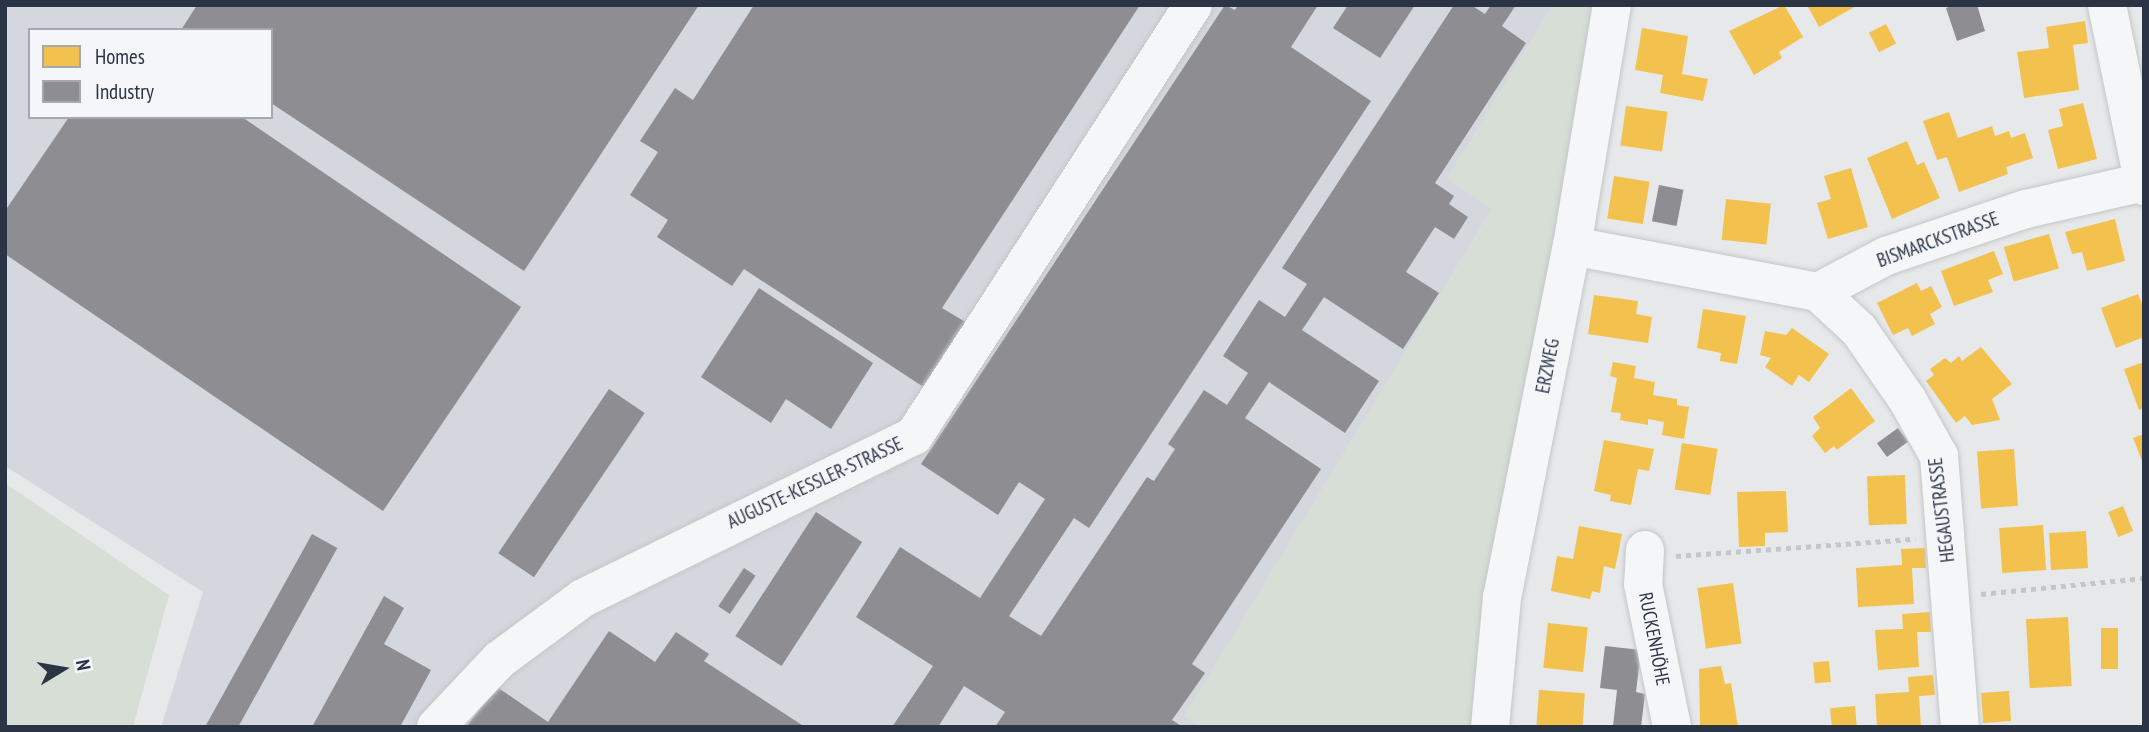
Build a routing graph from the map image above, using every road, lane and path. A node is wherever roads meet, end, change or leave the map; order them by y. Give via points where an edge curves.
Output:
1 (1193, 5) edge
2 (1612, 5) edge
3 (2107, 5) edge
4 (2143, 183) edge
5 (1572, 246) junction
6 (1818, 292) junction
7 (1947, 536) junction
8 (1645, 550) joint
9 (2144, 578) edge
10 (1951, 596) junction
11 (436, 727) edge
12 (1490, 727) edge
13 (1672, 727) edge
14 (1960, 727) edge

1 - 11 street, AUGUSTE-KESSLER-STRASSE via 914,436 583,598 499,660
2 - 5 street, ERZWEG
3 - 4 street
4 - 6 street, BISMARCKSTRASSE via 2013,213 1886,256
5 - 6 street
5 - 12 street, ERZWEG via 1502,598
6 - 7 street, HEGAUSTRASSE via 1859,330 1907,399 1939,456
7 - 8 path via 1736,555 1665,556
7 - 10 street, HEGAUSTRASSE
8 - 13 street, RUCKENHÖHE via 1643,584
9 - 10 path
10 - 14 street, HEGAUSTRASSE

